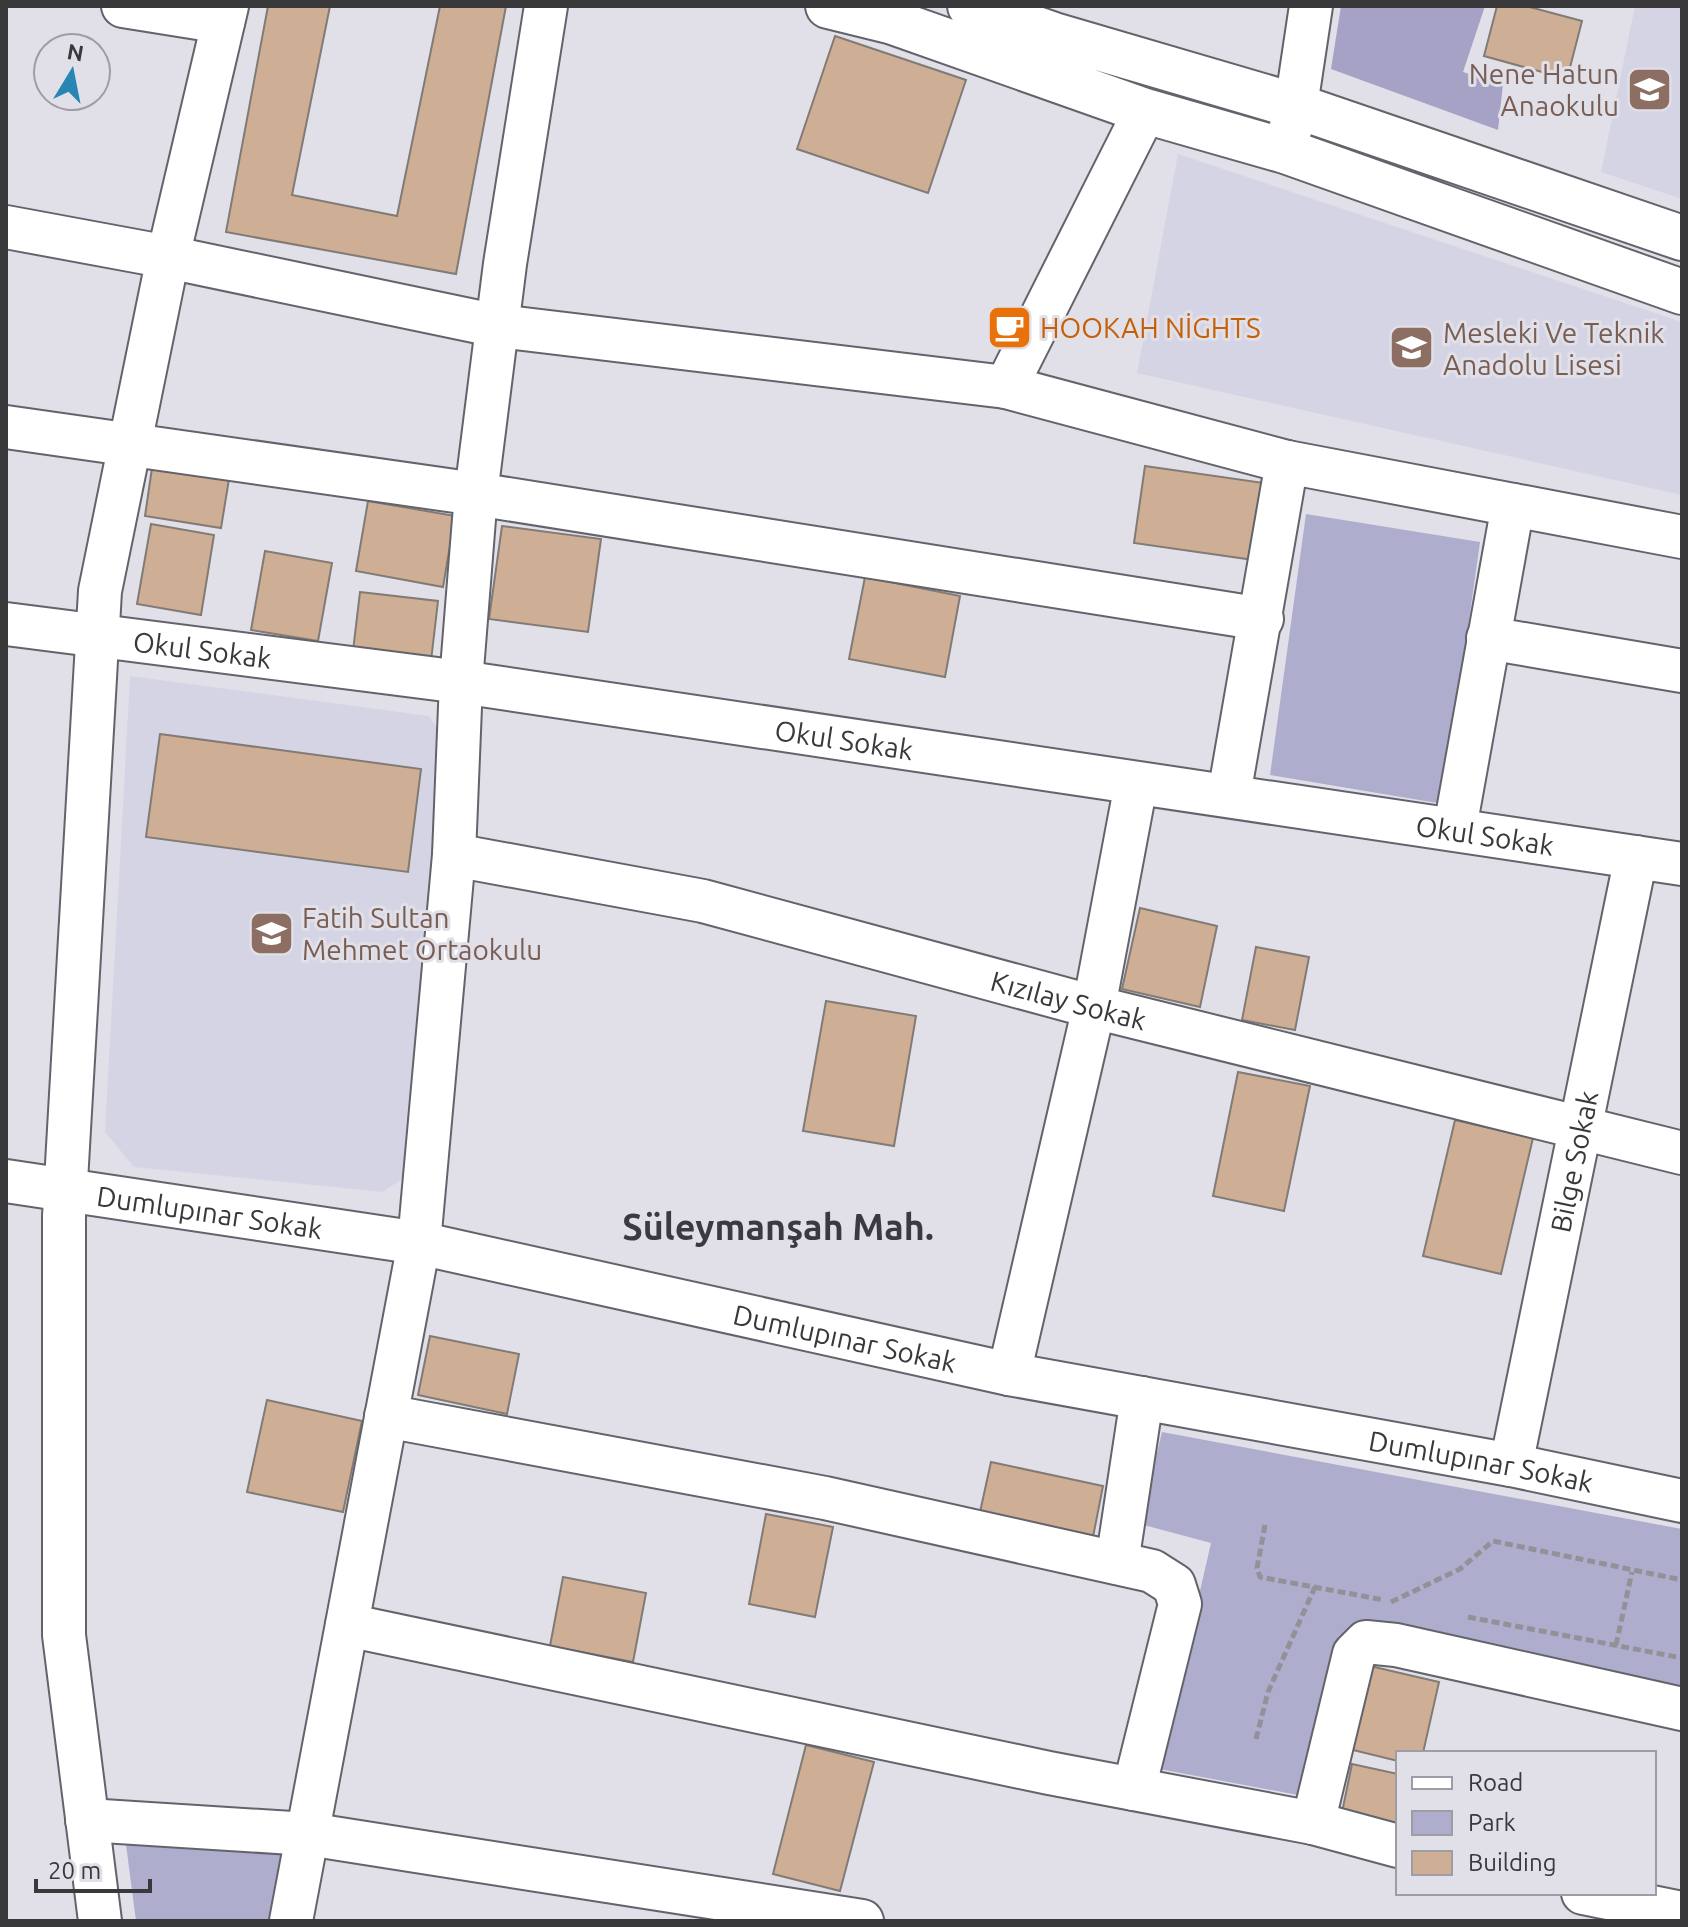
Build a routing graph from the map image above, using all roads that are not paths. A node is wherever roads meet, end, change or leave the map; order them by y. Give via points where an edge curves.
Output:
1 (123, 6) edge
2 (546, 6) edge
3 (828, 6) edge
4 (970, 6) edge
5 (1311, 6) edge
6 (225, 14) edge
7 (895, 14) edge
8 (1296, 106) junction
9 (1145, 111) junction
10 (1285, 151) junction
11 (6, 227) edge
12 (1682, 238) edge
13 (168, 257) junction
14 (1682, 292) edge
15 (498, 326) junction
16 (1006, 387) junction
17 (6, 427) edge
18 (129, 445) junction
19 (1287, 462) junction
20 (476, 494) junction
21 (1513, 505) junction
22 (1682, 537) edge
23 (1262, 619) junction
24 (6, 624) edge
25 (97, 636) junction
26 (1488, 638) junction
27 (1682, 671) edge
28 (461, 682) junction
29 (1136, 784) junction
30 (1229, 795) junction
31 (1455, 828) junction
32 (454, 855) junction
33 (1636, 857) junction
34 (1682, 864) edge
35 (1094, 1007) junction
36 (1581, 1127) junction
37 (1682, 1153) edge
38 (6, 1181) edge
39 (66, 1189) junction
40 (419, 1243) junction
41 (1009, 1374) junction
42 (1142, 1398) junction
43 (386, 1416) junction
44 (1511, 1465) junction
45 (1682, 1501) edge
46 (1117, 1563) junction
47 (347, 1625) junction
48 (1682, 1709) edge
49 (1134, 1789) junction
50 (87, 1820) junction
51 (1313, 1823) junction
52 (308, 1834) junction
53 (1396, 1845) edge
54 (1593, 1895) edge
55 (1682, 1913) edge
56 (100, 1921) edge
57 (291, 1921) edge
58 (862, 1921) edge

1 - 6 street
2 - 15 street
3 - 7 street
4 - 8 street
5 - 8 street
6 - 13 street
7 - 9 street
8 - 10 street
8 - 12 street
9 - 10 street
9 - 16 street
10 - 14 street
11 - 13 street
13 - 15 street
13 - 18 street
15 - 16 street
15 - 20 street
16 - 19 street
17 - 18 street
18 - 20 street
18 - 25 street via 100,591
19 - 21 street
19 - 23 street
20 - 23 street
20 - 28 street
21 - 22 street
21 - 26 street
23 - 30 street
24 - 25 street, Okul Sokak
25 - 28 street, Okul Sokak
25 - 39 street
26 - 27 street
26 - 31 street
28 - 29 street, Okul Sokak
28 - 32 street
29 - 30 street, Okul Sokak
29 - 35 street
30 - 31 street, Okul Sokak
31 - 33 street, Okul Sokak
32 - 35 street, Kızılay Sokak via 703,901
32 - 40 street
33 - 34 street, Okul Sokak
33 - 36 street, Bilge Sokak
35 - 36 street, Kızılay Sokak
35 - 41 street
36 - 37 street, Kızılay Sokak
36 - 44 street, Bilge Sokak
38 - 39 street, Dumlupınar Sokak
39 - 40 street, Dumlupınar Sokak
39 - 50 street via 64,1635
40 - 41 street, Dumlupınar Sokak
40 - 43 street
41 - 42 street, Dumlupınar Sokak
42 - 44 street, Dumlupınar Sokak
42 - 46 street
43 - 46 street via 825,1498
43 - 47 street
44 - 45 street, Dumlupınar Sokak
46 - 49 street via 1152,1571 1174,1585 1180,1604
47 - 49 street
47 - 52 street
48 - 51 street via 1366,1642 1354,1654
49 - 51 street
50 - 52 street
50 - 56 street
51 - 53 street
52 - 57 street
52 - 58 street
54 - 55 street

